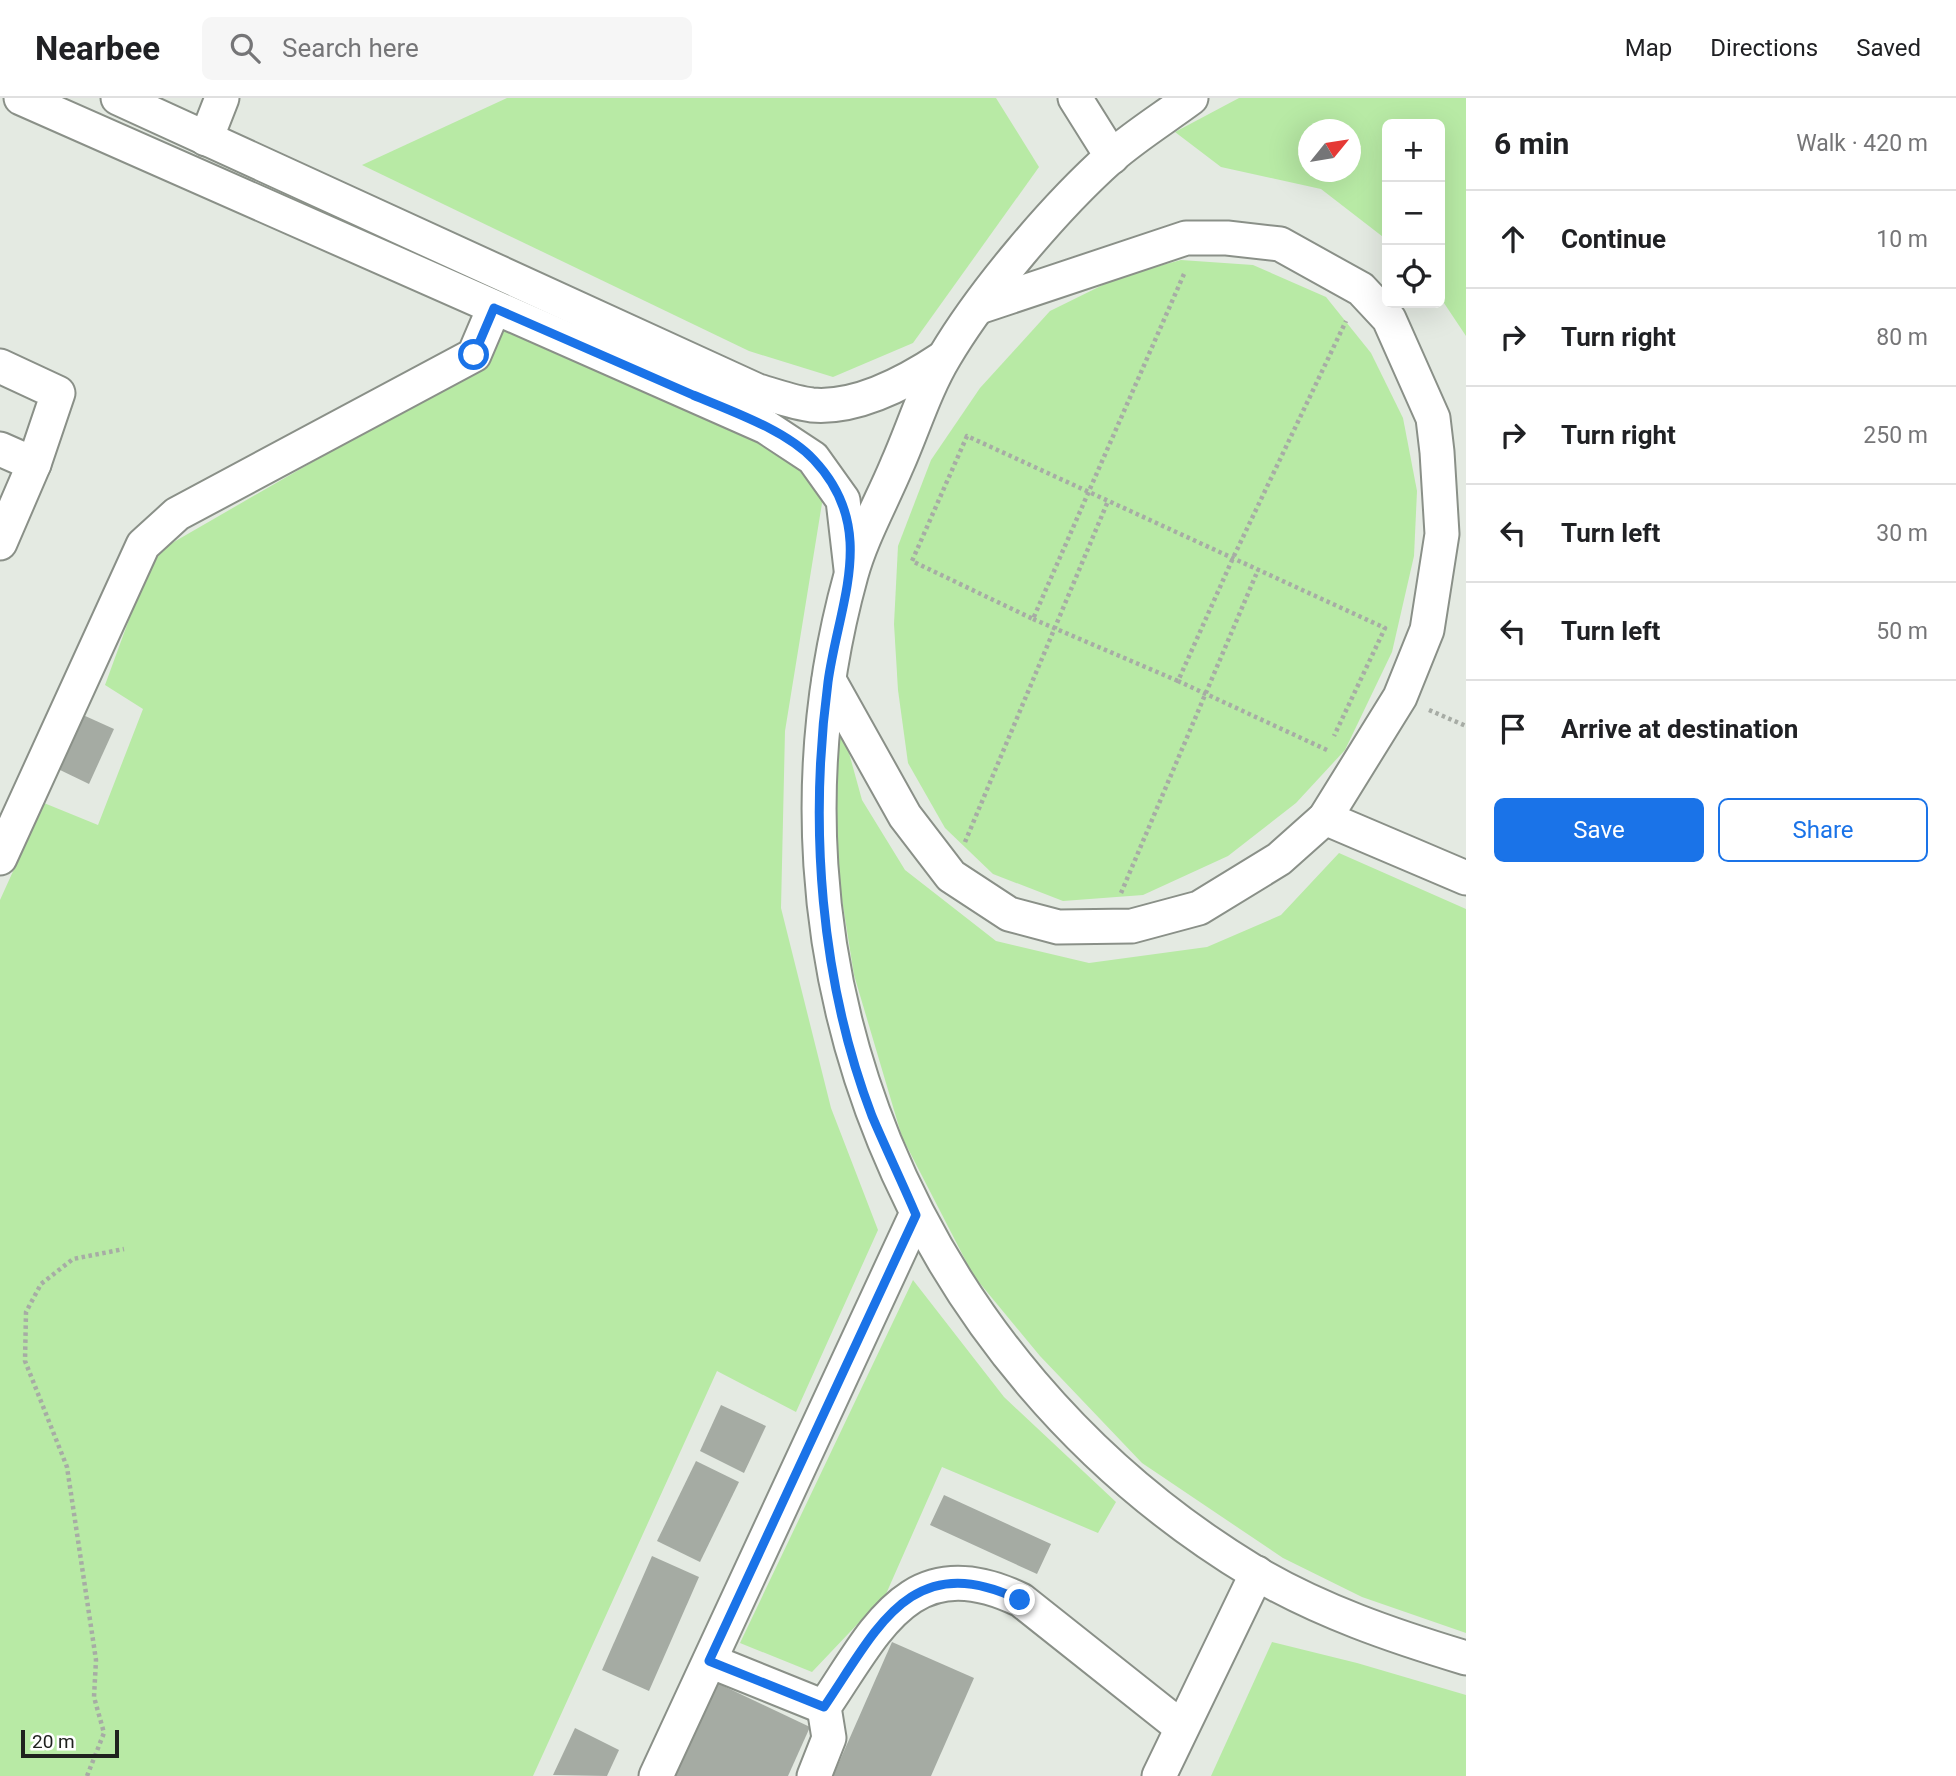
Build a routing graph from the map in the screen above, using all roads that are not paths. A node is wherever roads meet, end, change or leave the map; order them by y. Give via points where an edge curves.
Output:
1 (21, 98) edge
2 (118, 98) edge
3 (222, 98) edge
4 (1075, 98) edge
5 (1191, 98) edge
6 (206, 139) junction
7 (1112, 157) junction
8 (979, 307) junction
9 (494, 308) junction
10 (943, 358) junction
11 (0, 366) edge
12 (0, 449) edge
13 (34, 464) junction
14 (0, 543) edge
15 (852, 572) junction
16 (829, 680) junction
17 (1325, 818) junction
18 (0, 859) edge
19 (1466, 878) edge
20 (916, 1215) junction
21 (1257, 1573) junction
22 (1466, 1658) edge
23 (709, 1661) junction
24 (824, 1707) junction
25 (1181, 1727) junction
26 (656, 1776) edge
27 (814, 1776) edge
28 (1159, 1776) edge

1 - 9 lane
2 - 6 lane
3 - 6 lane
4 - 7 lane
5 - 7 lane
6 - 10 lane via 758,391 813,405 852,401 908,381
7 - 8 lane via 1046,224
8 - 10 lane
8 - 17 lane via 1186,238 1200,238 1280,244 1361,289 1389,319 1433,418 1443,534 1427,630 1400,697
9 - 15 lane via 766,427 813,458 843,500
9 - 18 lane via 474,355 177,514 143,545
10 - 15 lane
11 - 13 lane via 58,393
12 - 13 lane
13 - 14 lane
15 - 16 lane
16 - 17 lane via 905,816 951,876 1009,914 1058,927 1132,926 1199,908 1279,859
16 - 20 lane via 819,790 823,900 841,1008 872,1114
17 - 19 lane
20 - 21 lane via 982,1322 1061,1419 1153,1503
20 - 23 lane
21 - 22 lane via 1383,1633
21 - 25 lane
23 - 24 lane
23 - 26 lane
24 - 25 lane via 885,1617 914,1594 949,1582 990,1585 1020,1600
24 - 27 lane via 829,1738
25 - 28 lane

